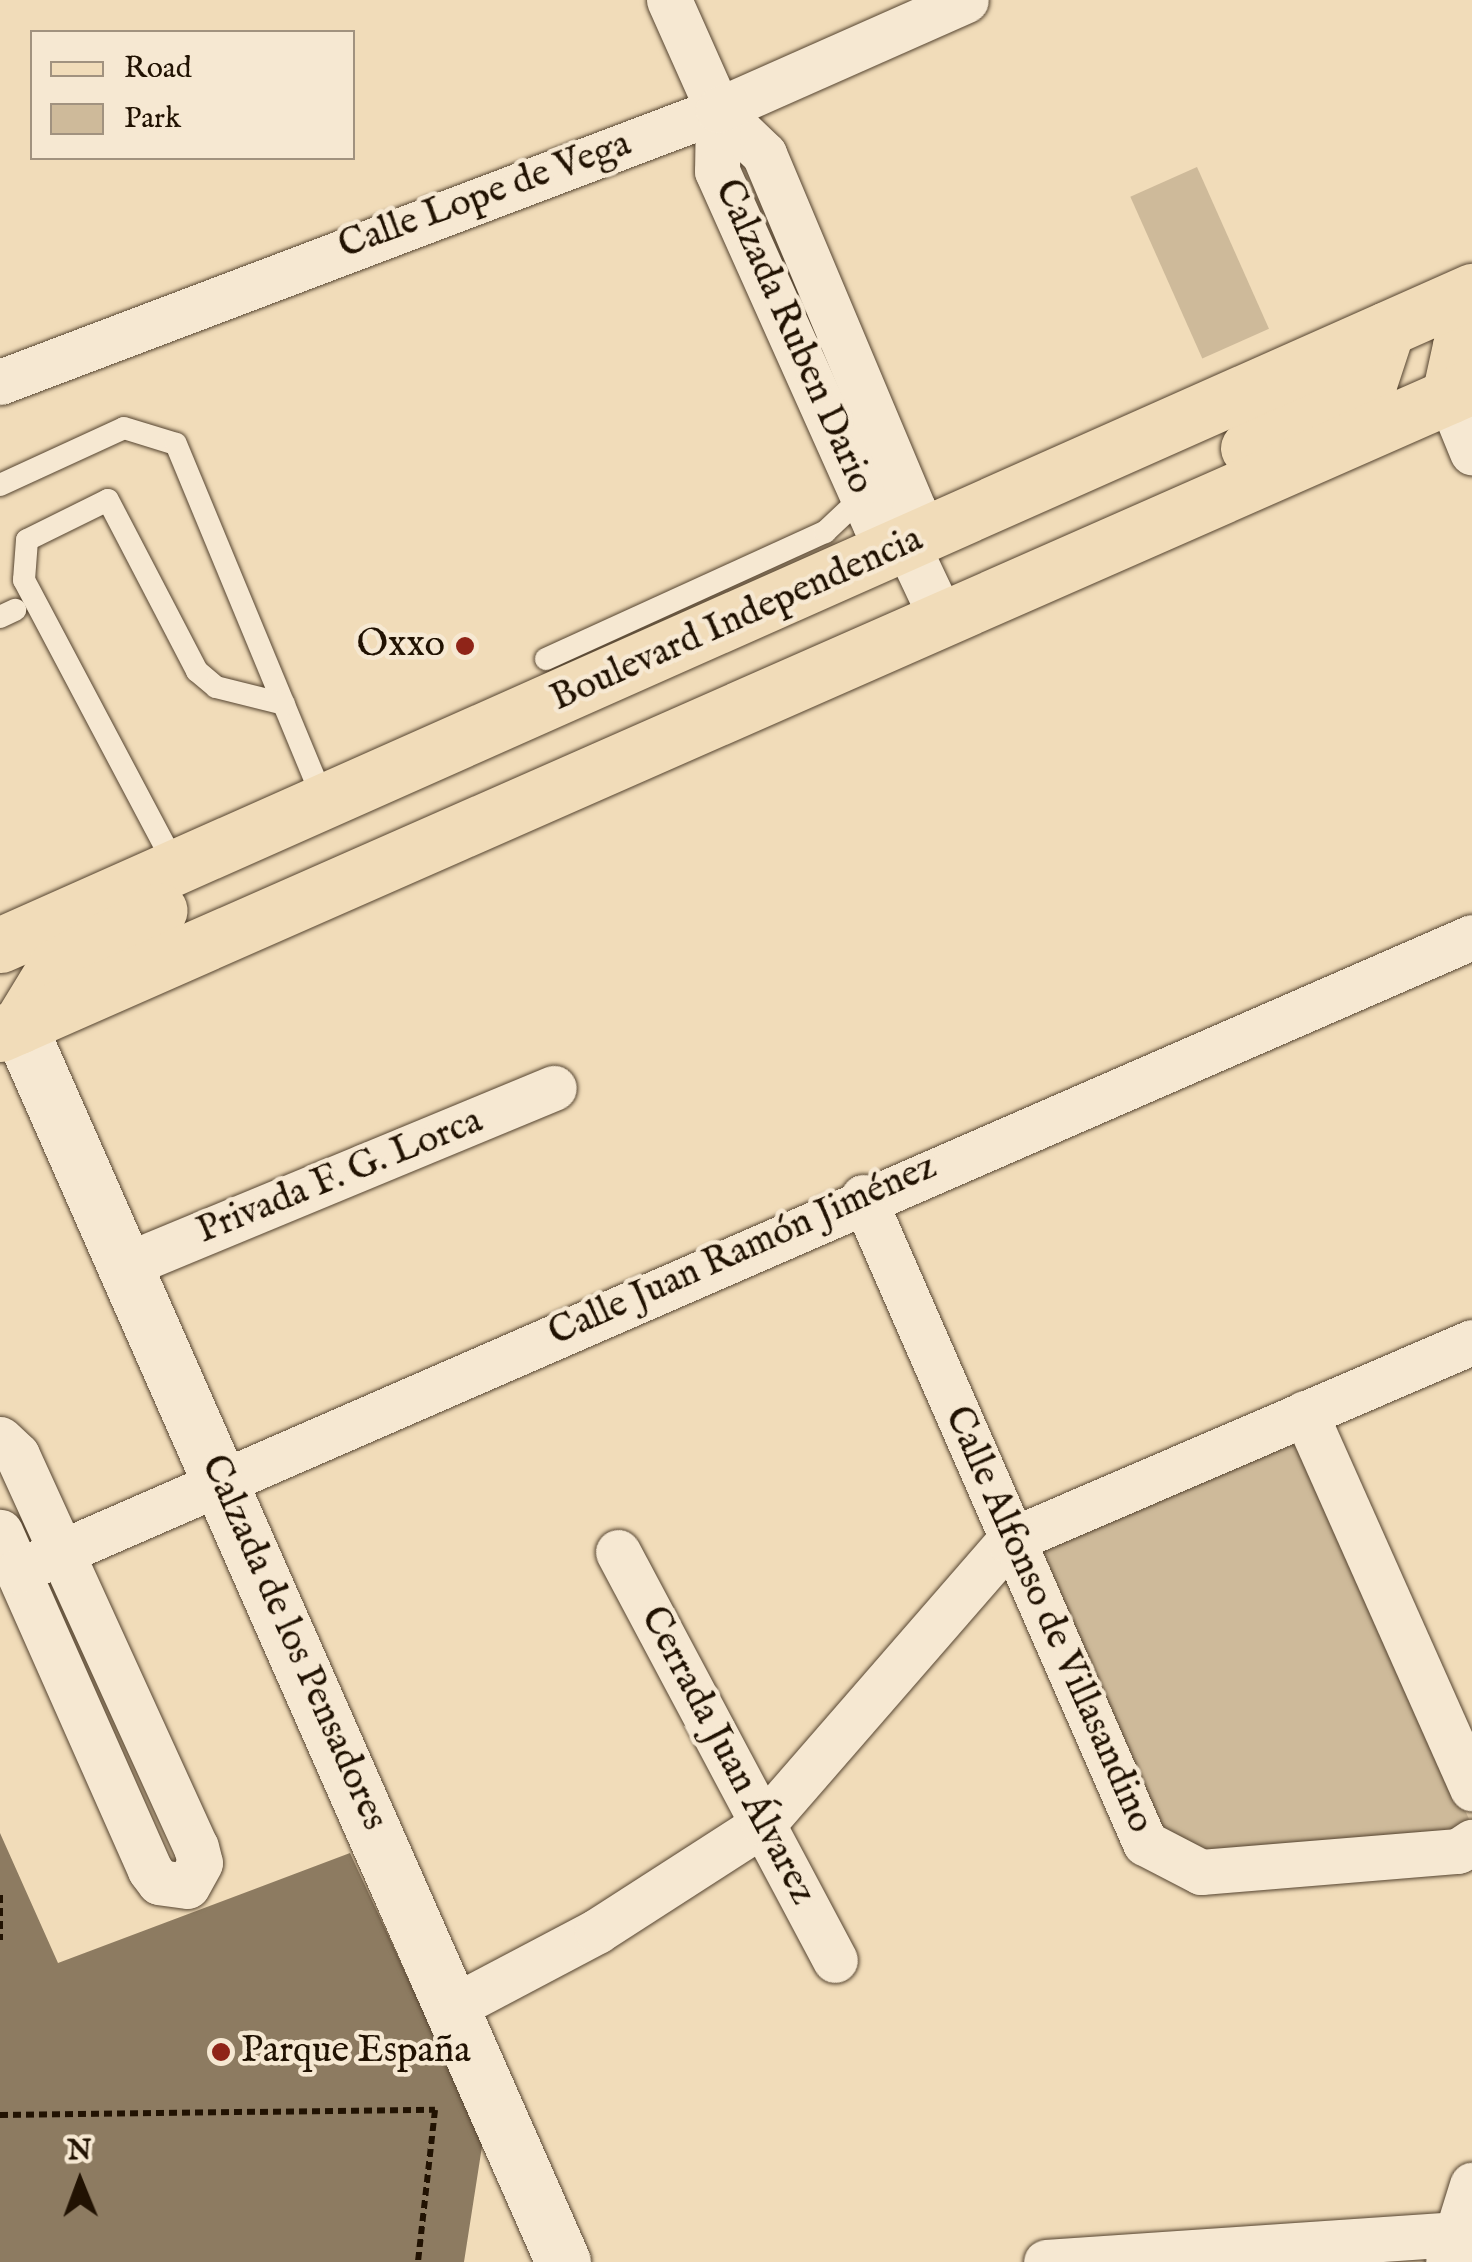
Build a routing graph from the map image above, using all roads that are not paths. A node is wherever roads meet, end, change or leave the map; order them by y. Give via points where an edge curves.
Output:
1 (669, 0) edge
2 (966, 0) edge
3 (718, 110) junction
4 (1472, 291) edge
5 (1387, 329) junction
6 (1472, 340) edge
7 (851, 361) junction
8 (810, 378) junction
9 (0, 382) edge
10 (1460, 391) edge
11 (1472, 452) edge
12 (0, 486) edge
13 (862, 496) junction
14 (1204, 503) junction
15 (907, 545) junction
16 (941, 616) junction
17 (546, 660) dead end
18 (284, 704) junction
19 (308, 808) junction
20 (176, 867) junction
21 (1472, 938) edge
22 (0, 945) edge
23 (10, 1030) edge
24 (554, 1088) dead end
25 (863, 1197) junction
26 (126, 1266) junction
27 (1472, 1342) edge
28 (1305, 1413) junction
29 (0, 1438) edge
30 (221, 1481) junction
31 (1009, 1540) junction
32 (9, 1552) edge
33 (618, 1552) dead end
34 (60, 1553) junction
35 (1472, 1788) edge
36 (763, 1824) junction
37 (1472, 1842) edge
38 (835, 1960) dead end
39 (455, 2006) junction
40 (1472, 2185) edge
41 (1451, 2248) edge
42 (563, 2262) edge
43 (1046, 2262) edge

1 - 3 street, Calzada Ruben Dario
2 - 3 street, Calle Lope de Vega
3 - 7 street, Calzada Ruben Dario via 764,154
3 - 8 street, Calzada Ruben Dario via 717,171
3 - 9 street, Calle Lope de Vega
4 - 5 main road, Boulevard Independencia
5 - 14 main road via 1369,384 1226,459
5 - 15 main road, Boulevard Independencia
6 - 10 main road via 1460,346
7 - 8 lane
7 - 15 street, Calzada Ruben Dario via 914,510
8 - 13 street, Calzada Ruben Dario
10 - 11 street
10 - 14 main road, Boulevard Independencia
12 - 18 lane via 124,428 176,444
13 - 15 street, Calzada Ruben Dario via 875,524
13 - 17 lane via 825,532
14 - 16 main road, Boulevard Independencia
15 - 16 street, Calzada Ruben Dario
15 - 19 main road, Boulevard Independencia
16 - 23 main road, Boulevard Independencia
18 - 19 lane
18 - 20 lane via 216,687 197,671 108,500 27,540 24,580
19 - 20 main road, Boulevard Independencia
19 - 23 main road via 194,891 55,967
20 - 22 main road, Boulevard Independencia
21 - 25 street, Calle Juan Ramón Jiménez
23 - 26 street, Calzada de los Pensadores
24 - 26 street, Privada F. G. Lorca
25 - 30 street, Calle Juan Ramón Jiménez
25 - 31 street, Calle Alfonso de Villasandino
26 - 30 street, Calzada de los Pensadores
27 - 28 street
28 - 31 street
28 - 35 street
29 - 34 street via 17,1455
30 - 34 street, Calle Juan Ramón Jiménez
30 - 39 street, Calzada de los Pensadores
31 - 36 street
31 - 37 street, Calle Alfonso de Villasandino via 1145,1843 1168,1860 1201,1872 1458,1851
32 - 34 street, Calle Juan Ramón Jiménez
32 - 34 street via 150,1870 158,1882 187,1886 200,1864 196,1847
33 - 36 street, Cerrada Juan Álvarez
36 - 38 street, Cerrada Juan Álvarez
36 - 39 street via 597,1931
39 - 42 street, Calzada de los Pensadores
40 - 41 street
41 - 43 street

